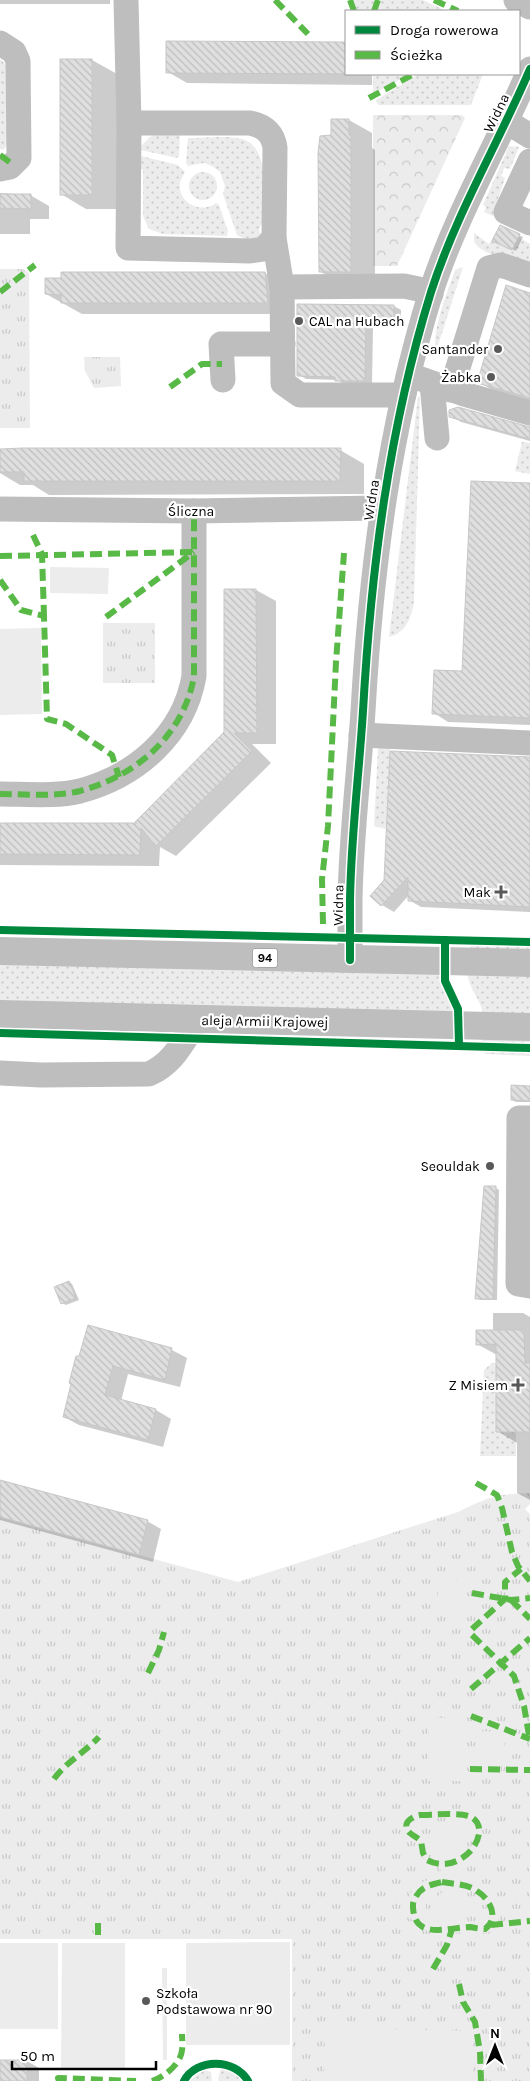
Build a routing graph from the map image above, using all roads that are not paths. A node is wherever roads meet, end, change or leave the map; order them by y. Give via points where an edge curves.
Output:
1 (126, 0) edge
2 (516, 0) edge
3 (530, 7) edge
4 (0, 42) edge
5 (530, 69) edge
6 (507, 122) junction
7 (128, 123) junction
8 (530, 136) edge
9 (530, 161) edge
10 (0, 169) edge
11 (524, 224) edge
12 (274, 238) junction
13 (530, 275) edge
14 (282, 287) junction
15 (431, 294) junction
16 (283, 344) junction
17 (223, 380) dead end
18 (406, 386) junction
19 (441, 387) junction
20 (530, 413) edge
21 (437, 438) dead end
22 (381, 508) junction
23 (0, 510) edge
24 (194, 511) junction
25 (361, 735) junction
26 (530, 743) edge
27 (0, 794) edge
28 (0, 952) edge
29 (350, 960) junction
30 (530, 964) edge
31 (0, 1014) edge
32 (198, 1019) junction
33 (530, 1027) edge
34 (0, 1073) edge
35 (530, 1118) edge
36 (530, 1286) edge

1 - 7 street
2 - 3 street
4 - 10 street via 10,48 18,61 20,154 10,167
5 - 6 street, Widna
6 - 8 street
6 - 15 street, Widna via 466,204
7 - 12 street via 250,123 268,130 274,138 275,148
7 - 12 street via 128,248 250,251 264,249
9 - 11 street via 506,212
12 - 14 street
13 - 19 street via 501,265 489,268
14 - 15 street via 404,286
14 - 16 street
15 - 18 street, Widna
16 - 17 street via 222,344
16 - 18 street via 283,383 300,394 396,396
18 - 19 street
18 - 22 street, Widna
19 - 20 street
19 - 21 street
22 - 24 street, Śliczna
22 - 25 street, Widna
23 - 24 street, Śliczna
24 - 27 street via 194,676 190,698 174,727 149,755 119,777 79,791 40,795
25 - 26 street
25 - 29 street, Widna via 350,899
28 - 29 main road, 94
29 - 30 main road, 94
31 - 32 main road, aleja Armii Krajowej
32 - 33 main road, aleja Armii Krajowej
32 - 34 street via 170,1061 148,1074
35 - 36 street via 519,1118 518,1284

